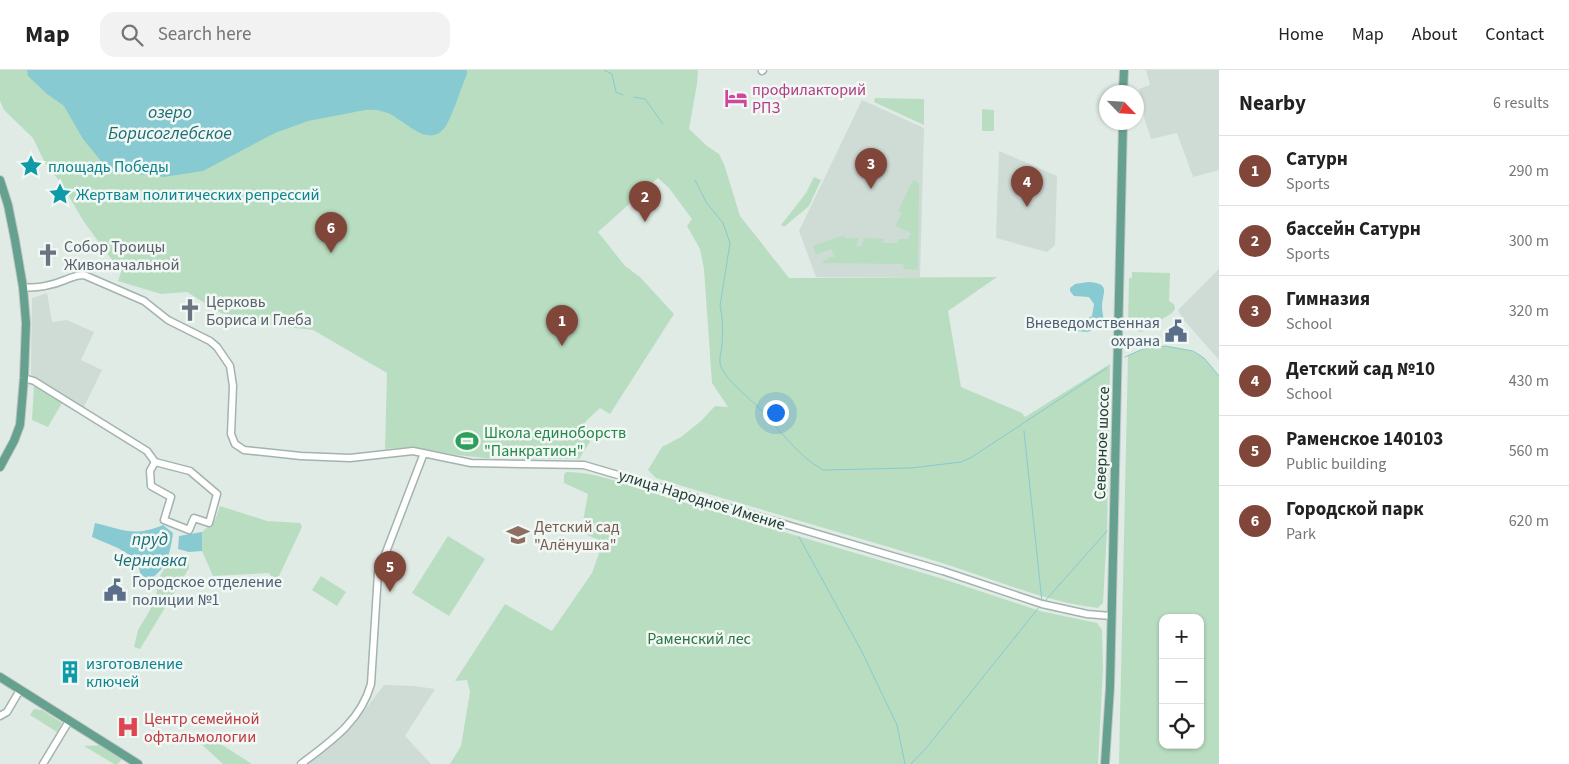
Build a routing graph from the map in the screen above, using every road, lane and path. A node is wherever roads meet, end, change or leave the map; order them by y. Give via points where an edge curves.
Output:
1 (1124, 70) edge
2 (1123, 85) edge
3 (1123, 130) edge
4 (0, 180) edge
5 (23, 287) junction
6 (24, 378) junction
7 (424, 453) junction
8 (155, 462) junction
9 (0, 467) edge
10 (1111, 616) junction
11 (0, 677) edge
12 (20, 690) junction
13 (0, 716) edge
14 (69, 721) junction
15 (43, 764) edge
16 (138, 764) edge
17 (301, 764) edge
18 (1106, 764) edge

1 - 2 main road
3 - 10 main road, Северное шоссе
4 - 5 main road via 13,224
5 - 6 main road via 26,323
5 - 7 street, улица Народное Имение via 55,283 76,274 84,275 144,301 168,320 210,341 230,366 233,386 231,434 239,447 252,452 350,458
6 - 8 street via 34,381 147,451
6 - 9 main road via 20,426
7 - 10 street, улица Народное Имение via 472,462 584,464 1042,604
7 - 17 street via 378,573 369,693 344,730
8 - 8 street via 190,471 217,494 209,523 194,518 189,530 164,520 171,497 151,486 150,471
10 - 18 main road, Северное шоссе
11 - 12 main road
12 - 13 street via 7,712
12 - 14 main road
14 - 15 street
14 - 16 main road

